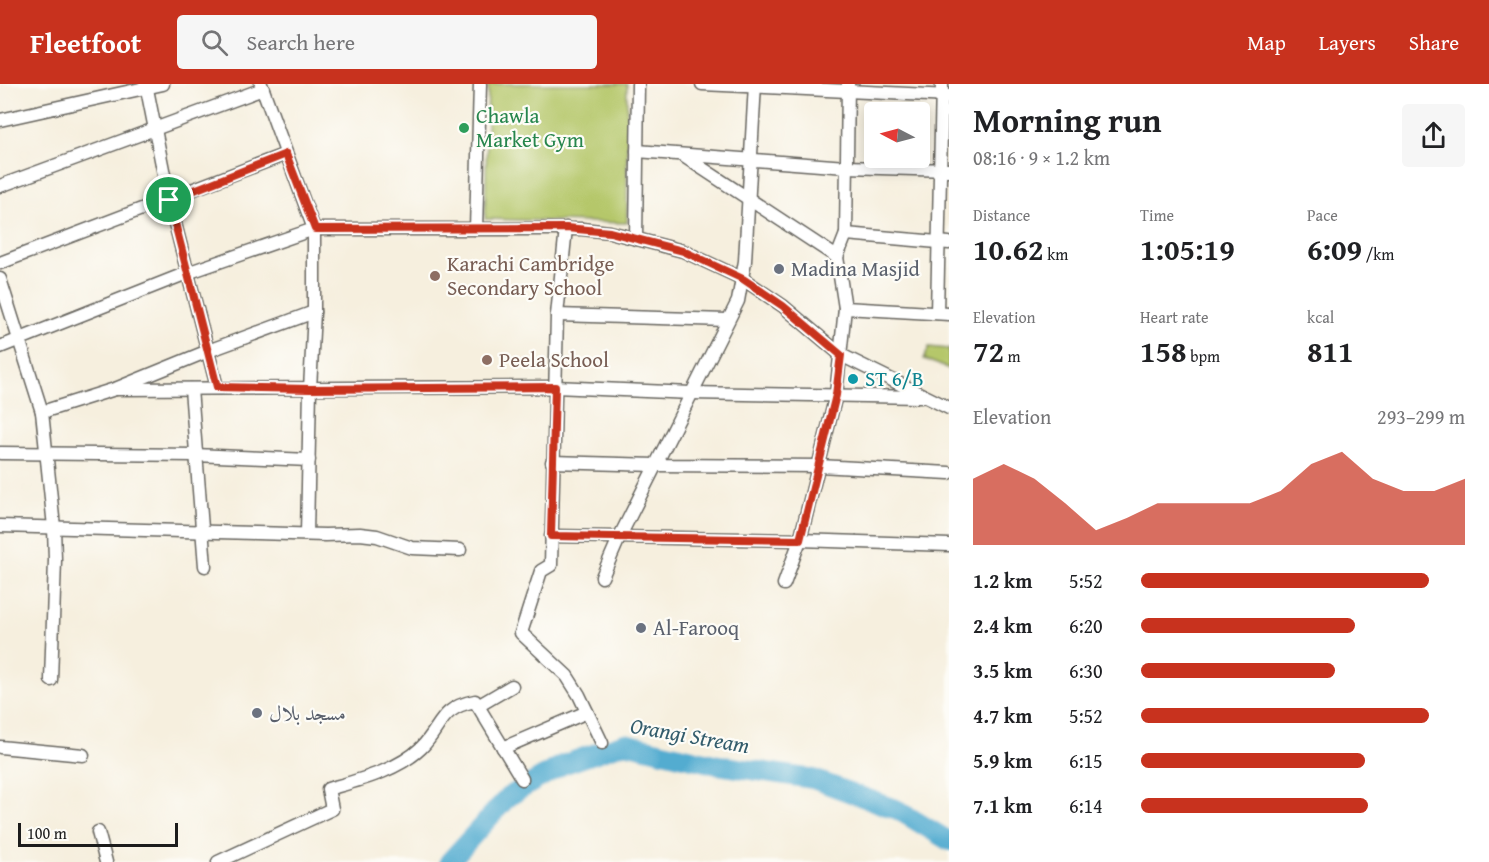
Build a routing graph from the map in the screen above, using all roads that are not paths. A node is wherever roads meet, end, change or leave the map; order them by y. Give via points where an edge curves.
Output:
1 (163, 84) edge
2 (480, 84) edge
3 (638, 84) edge
4 (702, 84) edge
5 (755, 85) edge
6 (146, 86) edge
7 (262, 87) edge
8 (848, 88) edge
9 (944, 92) edge
10 (0, 120) edge
11 (155, 127) junction
12 (637, 151) junction
13 (286, 154) junction
14 (682, 155) junction
15 (751, 161) junction
16 (846, 167) junction
17 (944, 170) edge
18 (0, 186) edge
19 (169, 200) junction
20 (749, 201) junction
21 (566, 228) junction
22 (315, 229) junction
23 (476, 229) junction
24 (846, 234) junction
25 (636, 239) junction
26 (944, 243) edge
27 (837, 257) junction
28 (0, 263) edge
29 (187, 273) junction
30 (0, 279) edge
31 (743, 279) junction
32 (845, 308) junction
33 (314, 312) junction
34 (943, 314) edge
35 (557, 315) junction
36 (727, 320) junction
37 (19, 340) junction
38 (0, 347) edge
39 (208, 351) junction
40 (841, 355) junction
41 (217, 387) junction
42 (555, 387) junction
43 (115, 389) junction
44 (191, 389) junction
45 (310, 389) junction
46 (691, 393) junction
47 (836, 395) junction
48 (925, 398) junction
49 (949, 408) edge
50 (42, 411) junction
51 (0, 453) edge
52 (46, 454) junction
53 (195, 455) junction
54 (309, 460) junction
55 (552, 462) junction
56 (655, 465) junction
57 (819, 466) junction
58 (949, 472) edge
59 (0, 526) edge
60 (54, 527) junction
61 (201, 530) junction
62 (307, 534) junction
63 (551, 536) junction
64 (619, 538) junction
65 (800, 540) junction
66 (949, 545) edge
67 (460, 550) dead end
68 (205, 566) dead end
69 (602, 576) dead end
70 (784, 584) dead end
71 (51, 680) dead end
72 (512, 686) dead end
73 (478, 706) junction
74 (587, 712) junction
75 (602, 743) dead end
76 (0, 747) edge
77 (503, 748) junction
78 (83, 755) dead end
79 (522, 779) dead end
80 (98, 832) dead end
81 (106, 862) edge
82 (218, 862) edge

1 - 6 street
2 - 23 street
3 - 12 street
4 - 5 street
5 - 8 street
5 - 15 street
6 - 10 street
6 - 11 street
7 - 11 street
7 - 13 street
8 - 9 street
8 - 16 street
9 - 17 street
11 - 18 street
11 - 19 street
12 - 14 street
12 - 25 street
13 - 19 street
13 - 22 street
14 - 15 street
14 - 20 street
15 - 16 street
15 - 20 street
16 - 17 street
16 - 24 street
17 - 26 street
19 - 28 street
19 - 29 street
20 - 27 street
20 - 31 street
21 - 23 street
21 - 25 street
21 - 35 street
22 - 23 street
22 - 29 street
22 - 33 street
24 - 26 street
24 - 27 street
25 - 31 street via 683,251
26 - 34 street
27 - 32 street
29 - 37 street
29 - 39 street
30 - 37 street
31 - 36 street via 738,301
31 - 40 street via 783,306
32 - 34 street
32 - 40 street
33 - 39 street
33 - 45 street
35 - 36 street
35 - 42 street
36 - 46 street
37 - 38 street
37 - 50 street
39 - 41 street
39 - 43 street
40 - 47 street
40 - 48 street
41 - 44 street
41 - 45 street
42 - 45 street
42 - 46 street
42 - 55 street
43 - 44 street
43 - 50 street
44 - 53 street
45 - 54 street
46 - 47 street
46 - 56 street
47 - 48 street
47 - 57 street
48 - 49 street
50 - 52 street
51 - 52 street
52 - 53 street
52 - 60 street
53 - 54 street
53 - 61 street
54 - 62 street
55 - 56 street
55 - 63 street
56 - 57 street
56 - 64 street
57 - 58 street
57 - 65 street
59 - 60 street
60 - 61 street
60 - 71 street
61 - 62 street
61 - 68 street
62 - 67 street via 360,534 412,548
63 - 64 street
63 - 74 street via 551,565 541,571 521,633 567,676
64 - 65 street
64 - 69 street
65 - 66 street
65 - 70 street
72 - 73 street
73 - 77 street
73 - 82 street via 476,701 448,712 422,747 406,759 367,778 328,789 332,809
74 - 75 street
74 - 77 street
76 - 78 street
77 - 79 street
80 - 81 street

